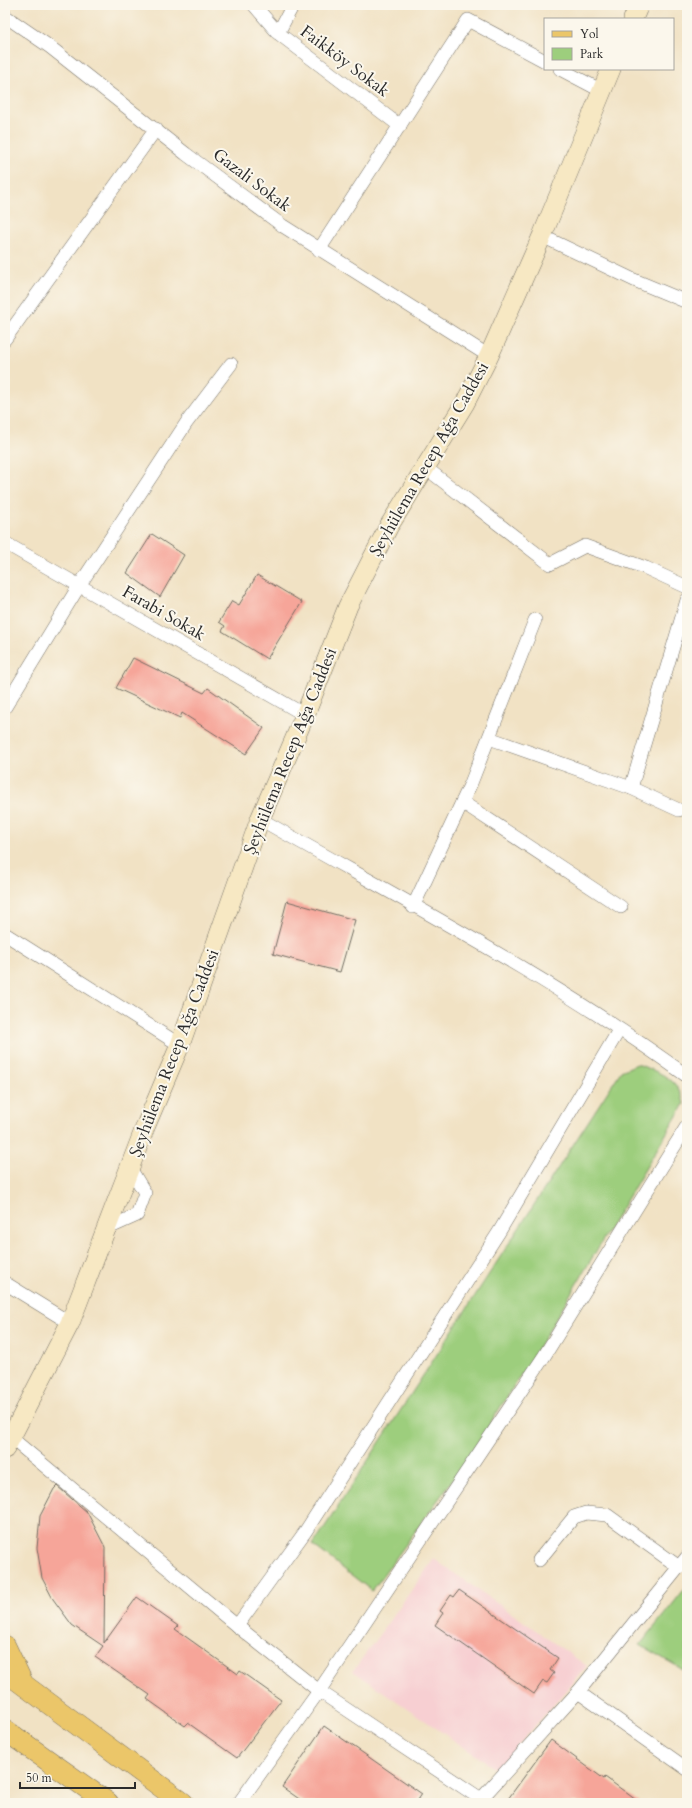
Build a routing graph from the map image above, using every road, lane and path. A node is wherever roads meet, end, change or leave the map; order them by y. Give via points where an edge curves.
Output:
1 (254, 5) edge
2 (293, 5) edge
3 (639, 5) edge
4 (5, 16) edge
5 (633, 18) edge
6 (278, 33) junction
7 (544, 60) edge
8 (562, 70) edge
9 (612, 70) edge
10 (602, 91) junction
11 (400, 126) junction
12 (156, 130) junction
13 (542, 236) junction
14 (319, 250) junction
15 (687, 302) edge
16 (5, 339) edge
17 (489, 356) junction
18 (231, 364) dead end
19 (426, 468) junction
20 (5, 543) edge
21 (80, 586) junction
22 (687, 587) edge
23 (687, 600) edge
24 (535, 620) dead end
25 (5, 707) edge
26 (305, 715) junction
27 (489, 738) junction
28 (631, 788) junction
29 (462, 802) junction
30 (678, 810) dead end
31 (260, 819) junction
32 (413, 907) junction
33 (621, 907) dead end
34 (5, 934) edge
35 (619, 1030) junction
36 (180, 1045) junction
37 (687, 1076) edge
38 (687, 1126) edge
39 (5, 1283) edge
40 (70, 1323) junction
41 (8, 1443) edge
42 (539, 1560) dead end
43 (683, 1562) edge
44 (237, 1626) junction
45 (5, 1646) edge
46 (5, 1671) edge
47 (14, 1685) edge
48 (319, 1691) junction
49 (578, 1692) junction
50 (10, 1736) edge
51 (687, 1769) edge
52 (484, 1801) edge
53 (108, 1803) edge
54 (183, 1803) edge
55 (240, 1803) edge

1 - 6 street, Faikköy Sokak
2 - 6 street
3 - 5 street
4 - 12 street, Gazali Sokak via 50,47
6 - 11 street, Faikköy Sokak
7 - 11 street via 468,20
8 - 10 street
9 - 10 street, Şeyhülema Recep Ağa Caddesi
10 - 13 street, Şeyhülema Recep Ağa Caddesi
11 - 14 street
12 - 14 street, Gazali Sokak via 283,226
12 - 16 street
13 - 15 street
13 - 17 street, Şeyhülema Recep Ağa Caddesi
14 - 17 street, Gazali Sokak
17 - 19 street, Şeyhülema Recep Ağa Caddesi via 465,403
18 - 21 street via 186,422
19 - 22 street via 550,564 585,546 646,568
19 - 26 street, Şeyhülema Recep Ağa Caddesi via 367,566 348,606
20 - 21 street, Farabi Sokak
21 - 25 street
21 - 26 street, Farabi Sokak
23 - 28 street
24 - 27 street
26 - 31 street, Şeyhülema Recep Ağa Caddesi
27 - 28 street
27 - 29 street
28 - 30 street
29 - 32 street
29 - 33 street
31 - 32 street
31 - 36 street, Şeyhülema Recep Ağa Caddesi
32 - 35 street via 530,973
34 - 36 street
35 - 37 street
35 - 44 street via 499,1232 305,1532
36 - 40 street, Şeyhülema Recep Ağa Caddesi
38 - 48 street via 543,1358
39 - 40 street
40 - 41 street, Şeyhülema Recep Ağa Caddesi
41 - 44 street
42 - 43 street via 574,1517 586,1513 607,1515
43 - 49 street
44 - 48 street
45 - 47 main road
46 - 47 main road
47 - 54 main road via 92,1736
48 - 52 street
48 - 55 street
49 - 51 street
49 - 52 street
50 - 53 main road

